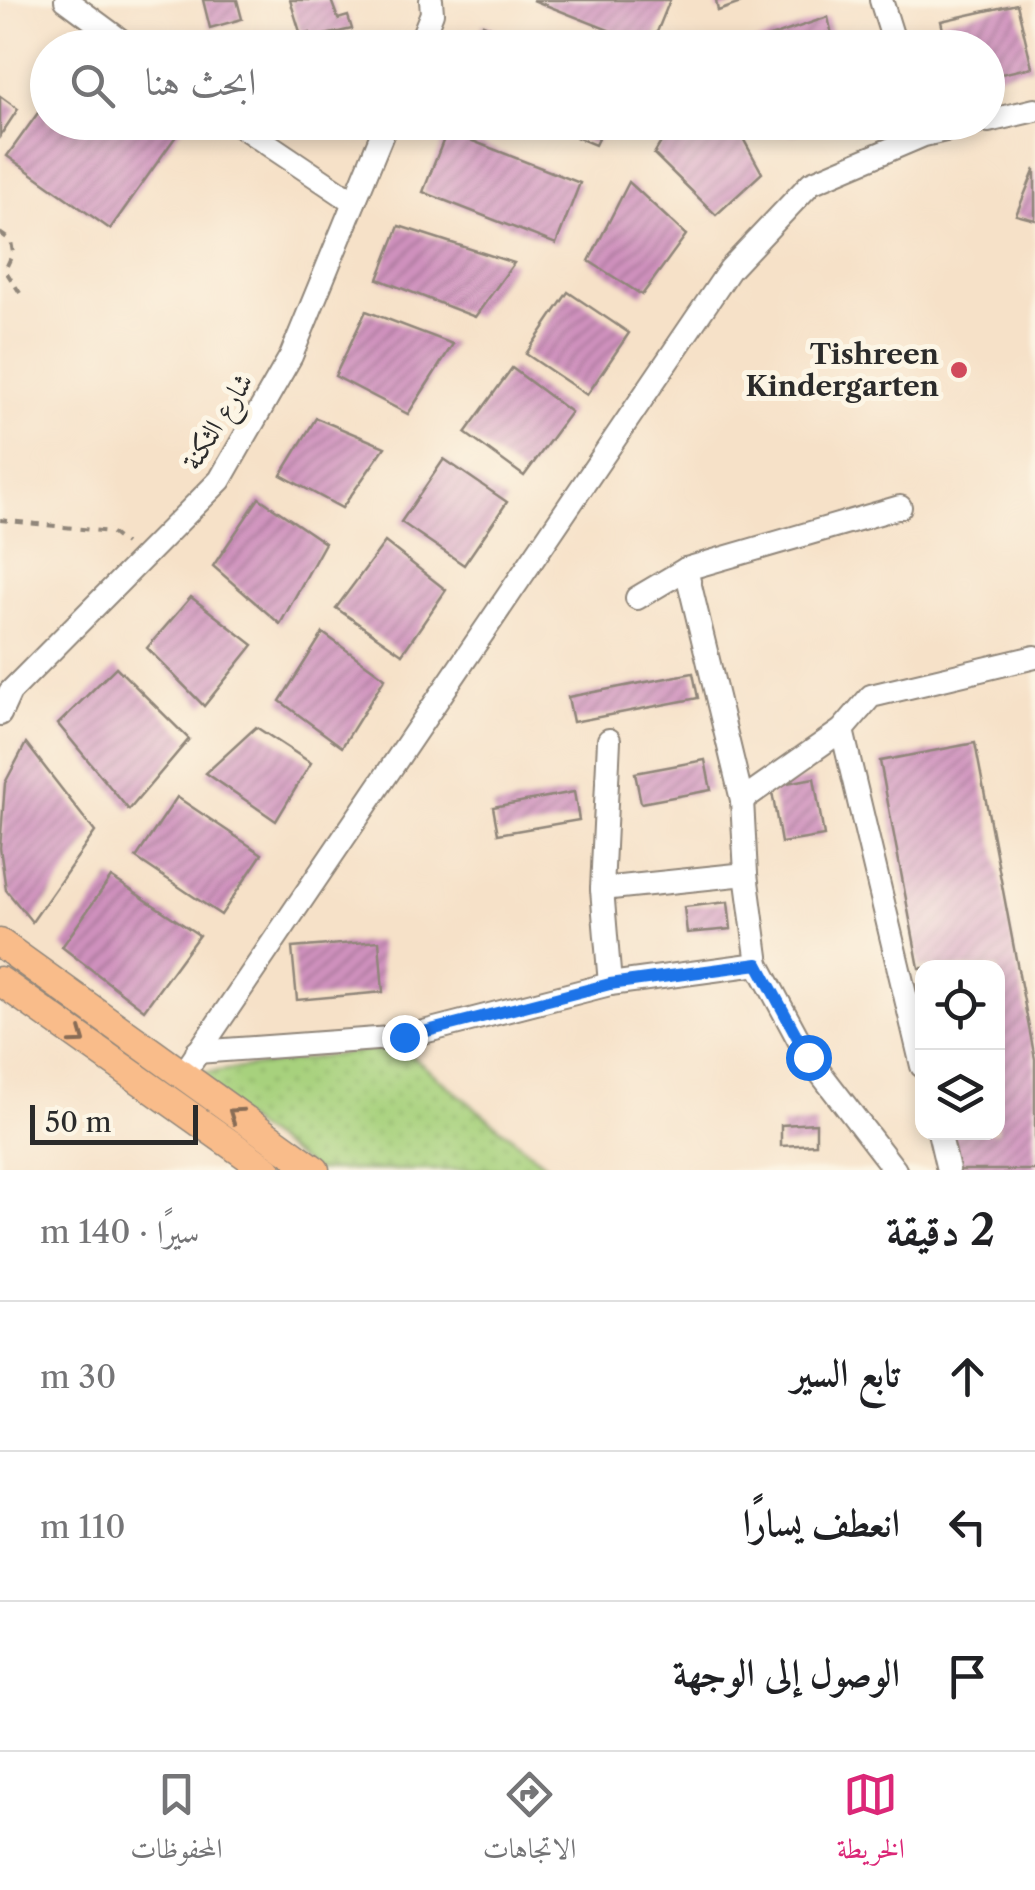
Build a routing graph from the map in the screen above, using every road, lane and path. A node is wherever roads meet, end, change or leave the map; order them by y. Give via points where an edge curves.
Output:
1 (66, 0) edge
2 (881, 0) edge
3 (434, 4) edge
4 (107, 30) edge
5 (425, 30) edge
6 (890, 30) edge
7 (1035, 110) edge
8 (1005, 116) edge
9 (262, 140) edge
10 (380, 140) edge
11 (897, 140) edge
12 (354, 202) junction
13 (0, 233) edge
14 (22, 296) dead end
15 (900, 507) dead end
16 (0, 520) edge
17 (144, 558) junction
18 (686, 569) junction
19 (637, 598) dead end
20 (1035, 658) edge
21 (4, 700) edge
22 (842, 730) junction
23 (609, 740) dead end
24 (742, 800) junction
25 (746, 874) junction
26 (602, 890) junction
27 (0, 943) edge
28 (758, 964) junction
29 (0, 981) edge
30 (610, 984) junction
31 (918, 1050) edge
32 (190, 1064) junction
33 (941, 1140) edge
34 (268, 1170) edge
35 (315, 1170) edge
36 (895, 1170) edge
37 (948, 1170) edge

1 - 4 street
2 - 6 street
3 - 5 street
7 - 8 street
9 - 12 street
10 - 12 street, شارع الثكنة
11 - 32 street via 811,182 730,270
12 - 17 street, شارع الثكنة via 291,356 220,480
13 - 14 path via 13,253 4,270
15 - 18 street
16 - 17 path via 110,532
17 - 21 street, شارع الثكنة
18 - 19 street
18 - 24 street
20 - 22 street via 871,696
22 - 24 street
22 - 31 street
23 - 26 street
24 - 25 street
25 - 26 street
25 - 28 street
26 - 30 street
27 - 32 main road
28 - 30 street
28 - 36 street via 808,1057
29 -> 34 main road
30 - 32 street via 404,1037
35 -> 32 main road
33 - 37 street

